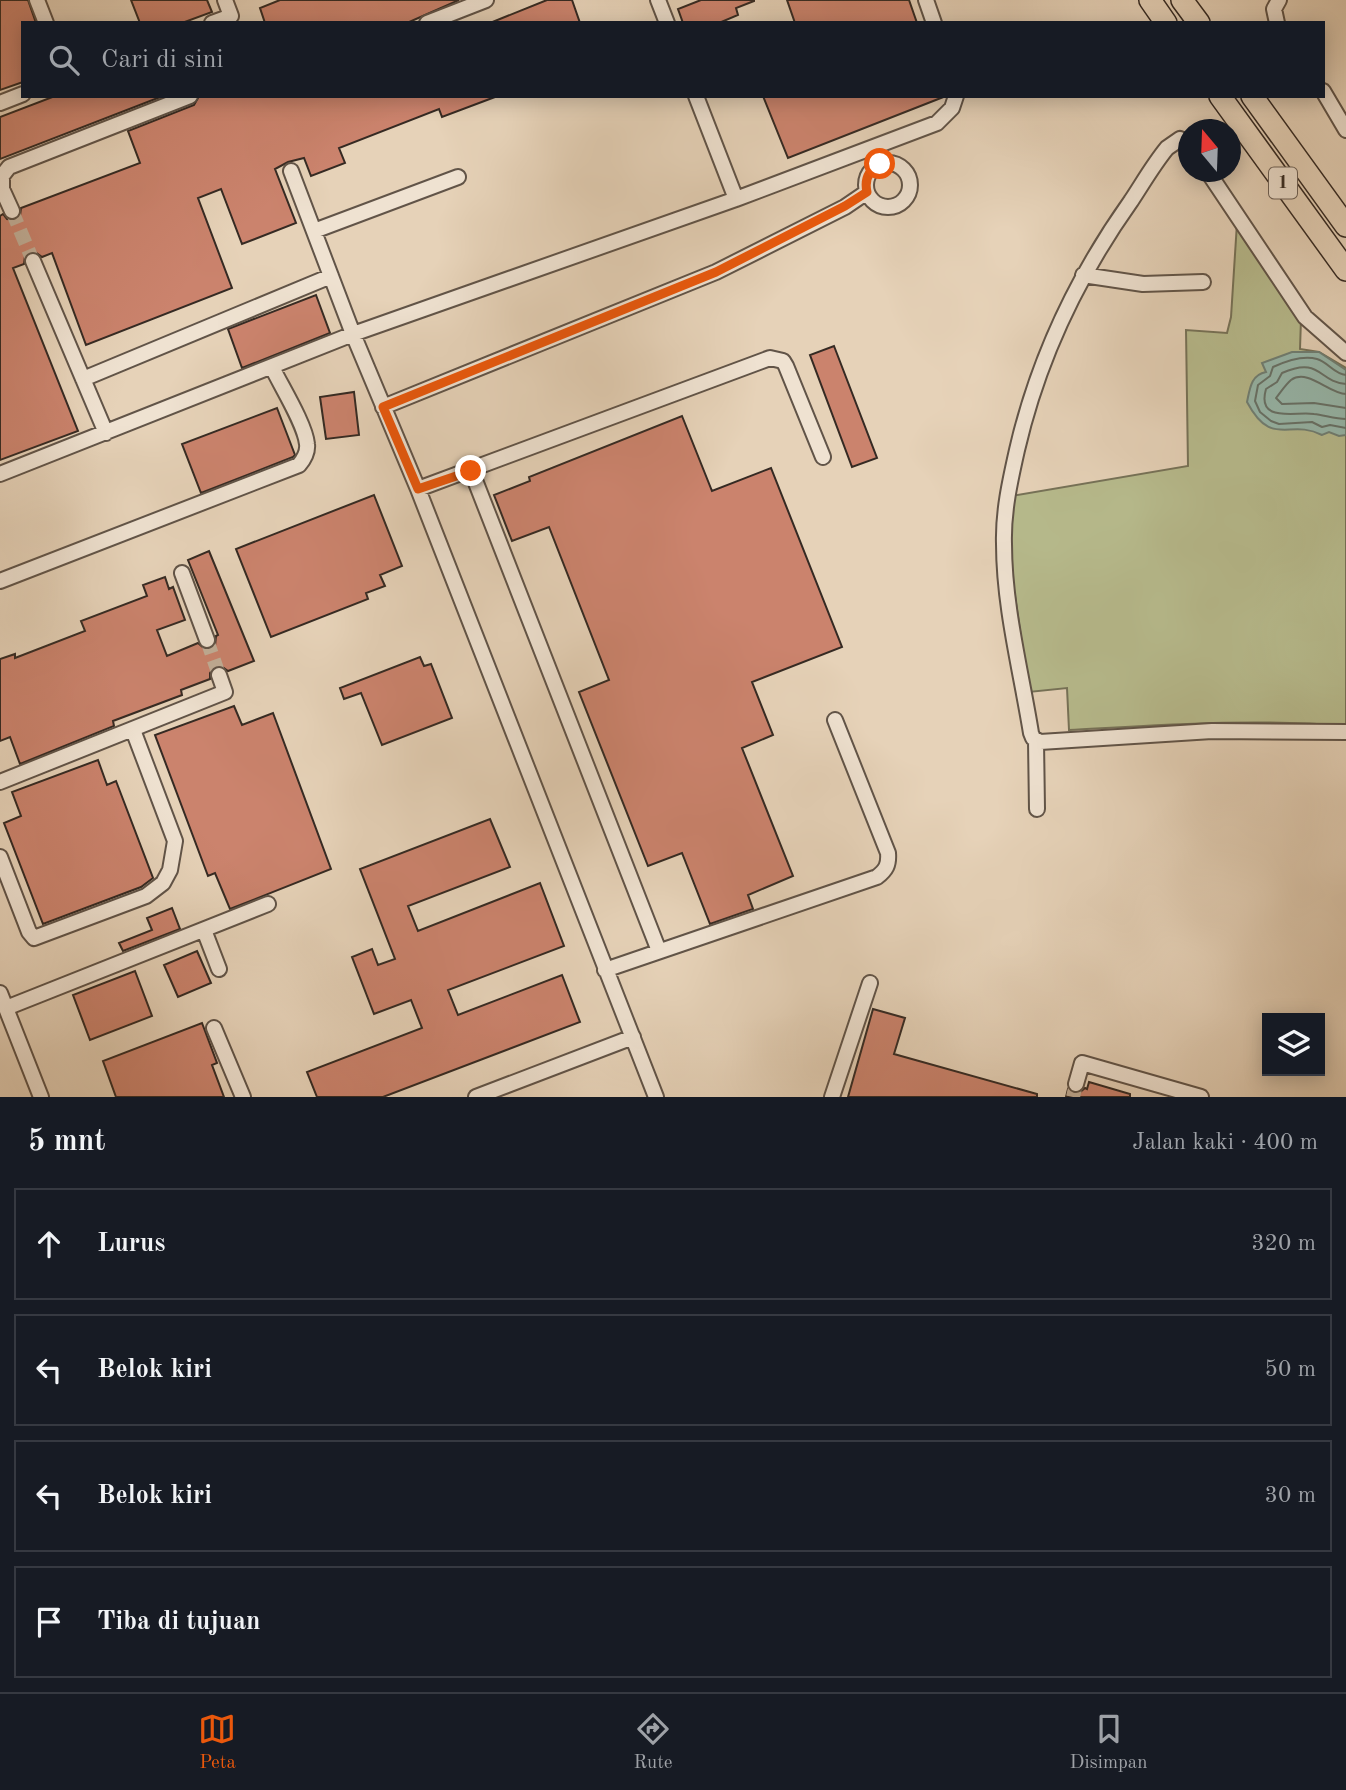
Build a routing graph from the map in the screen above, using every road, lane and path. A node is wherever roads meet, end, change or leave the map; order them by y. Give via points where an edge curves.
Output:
1 (37, 0) edge
2 (225, 0) edge
3 (486, 0) edge
4 (658, 0) edge
5 (926, 0) edge
6 (1150, 0) edge
7 (1182, 0) edge
8 (1279, 0) edge
9 (45, 21) edge
10 (217, 21) edge
11 (433, 21) edge
12 (666, 21) edge
13 (933, 21) edge
14 (1165, 21) edge
15 (1198, 21) edge
16 (1277, 21) edge
17 (1325, 94) edge
18 (21, 95) edge
19 (185, 98) edge
20 (697, 98) edge
21 (955, 98) edge
22 (1221, 98) edge
23 (1253, 98) edge
24 (0, 103) edge
25 (1346, 131) edge
26 (1178, 140) edge
27 (291, 171) dead end
28 (458, 177) dead end
29 (1215, 182) edge
30 (867, 192) dead end
31 (736, 199) junction
32 (12, 211) tunnel mouth
33 (1346, 226) edge
34 (314, 231) junction
35 (33, 261) tunnel mouth
36 (1346, 270) edge
37 (1083, 275) junction
38 (331, 276) junction
39 (1203, 282) dead end
40 (353, 334) junction
41 (1345, 349) edge
42 (271, 366) junction
43 (83, 379) junction
44 (383, 407) junction
45 (106, 433) junction
46 (823, 457) dead end
47 (471, 471) junction
48 (0, 474) edge
49 (418, 489) junction
50 (182, 573) dead end
51 (0, 581) edge
52 (207, 640) tunnel mouth
53 (219, 675) tunnel mouth
54 (835, 720) dead end
55 (133, 730) junction
56 (1346, 732) edge
57 (1036, 741) junction
58 (0, 782) edge
59 (1037, 809) dead end
60 (0, 857) edge
61 (268, 904) dead end
62 (204, 930) junction
63 (659, 951) junction
64 (219, 969) dead end
65 (605, 970) junction
66 (870, 983) dead end
67 (0, 993) edge
68 (6, 1008) junction
69 (214, 1028) dead end
70 (633, 1037) junction
71 (1076, 1084) tunnel mouth
72 (41, 1097) edge
73 (243, 1097) edge
74 (476, 1097) edge
75 (656, 1097) edge
76 (832, 1097) edge
77 (1201, 1097) edge

1 - 9 street
2 - 10 street via 231,16
3 - 11 street
4 - 12 street
5 - 13 street
6 - 14 highway
7 - 15 highway
8 - 16 street via 1274,9
17 - 25 street
18 - 24 street
19 - 32 street via 9,167 2,176 2,189
20 - 31 street
21 - 31 street via 937,123
22 - 36 highway, 1
23 - 33 highway, 1
26 - 37 street via 1158,158
27 - 34 street
28 - 34 street
29 - 41 street via 1305,317
30 - 44 street via 716,272
31 - 40 street
34 - 38 street
35 - 43 street
37 - 39 street via 1143,284
37 - 57 street via 1043,362 1006,505 1007,595
38 - 40 street
38 - 43 street
40 - 42 street
40 - 44 street
42 - 45 street
42 - 51 street via 308,446 299,465
43 - 45 street
44 - 49 street
45 - 48 street
46 - 47 street via 786,366 770,358
47 - 49 street
47 - 63 street
49 - 65 street
50 - 52 street
53 - 55 street via 225,692
54 - 63 street via 888,853 885,870 877,877
55 - 58 street
55 - 60 street via 175,841 163,883 146,896 34,938
56 - 57 street via 1212,731
57 - 59 street
61 - 62 street
62 - 64 street
62 - 68 street
63 - 65 street
65 - 70 street
66 - 76 street
67 - 68 street
68 - 72 street
69 - 73 street
70 - 74 street
70 - 75 street
71 - 77 street via 1082,1063

